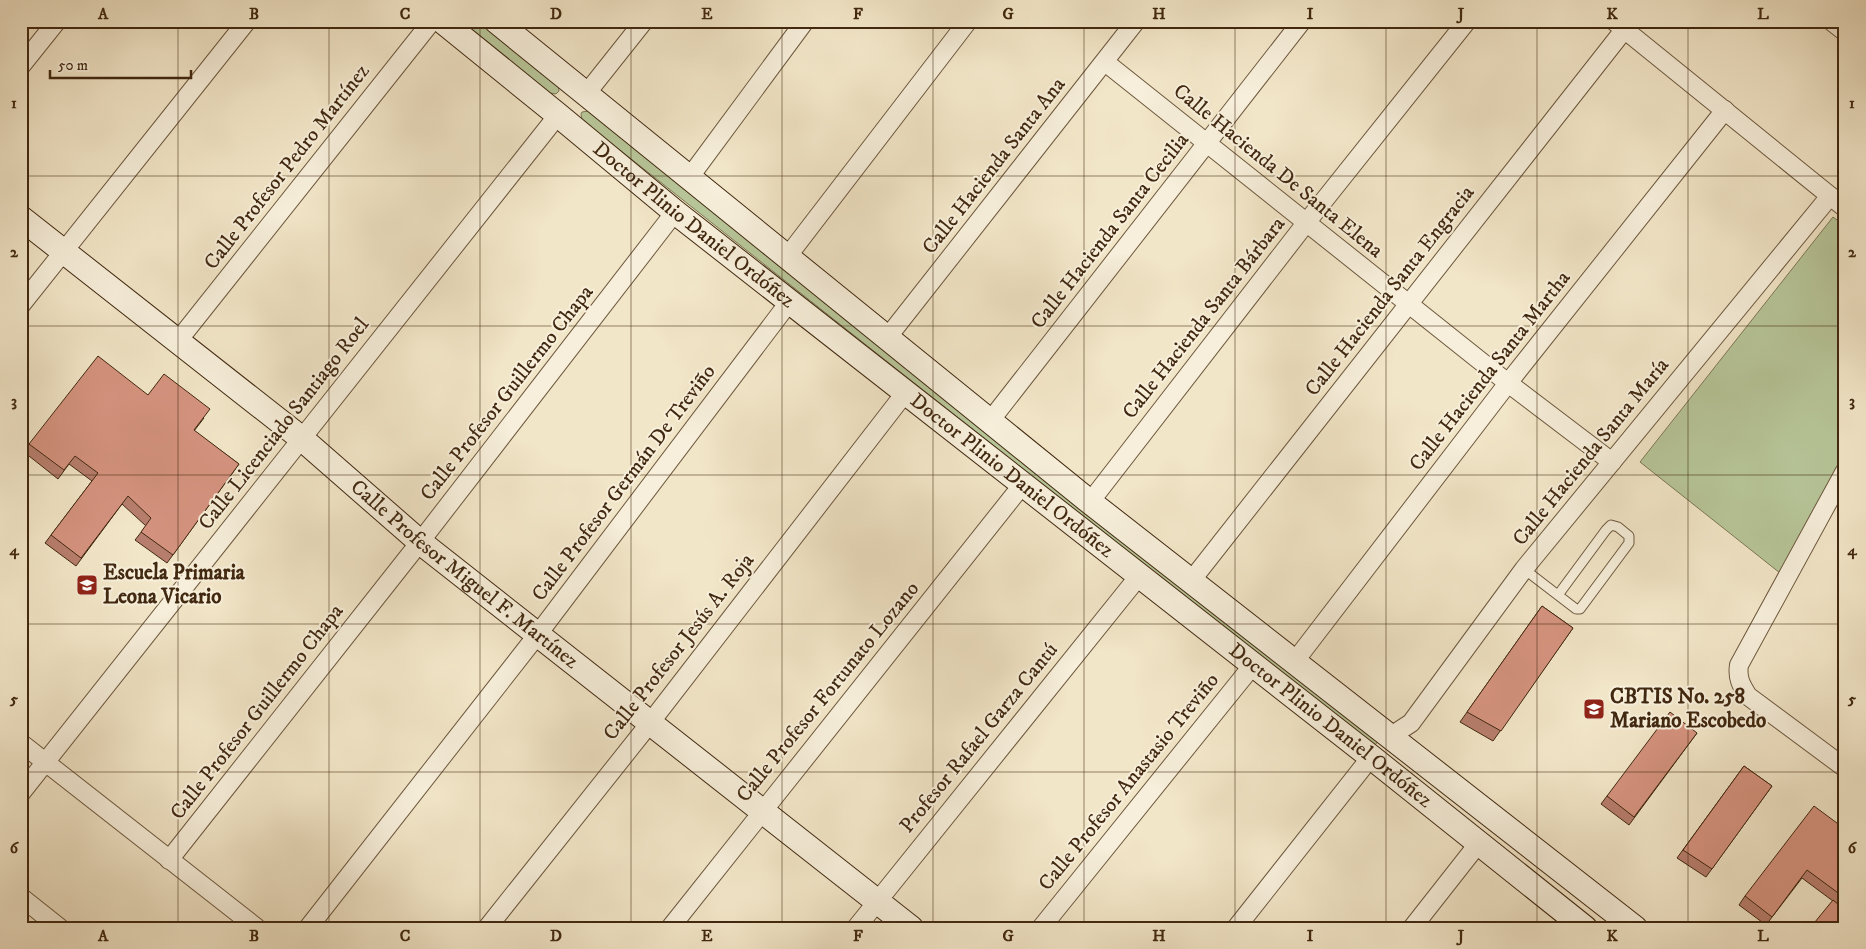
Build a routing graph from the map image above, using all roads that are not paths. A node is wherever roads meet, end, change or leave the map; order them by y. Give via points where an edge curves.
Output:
1 (57, 21) edge
2 (246, 21) edge
3 (432, 21) edge
4 (442, 21) edge
5 (496, 21) edge
6 (644, 21) edge
7 (805, 21) edge
8 (968, 21) edge
9 (1136, 21) edge
10 (1302, 21) edge
11 (1467, 21) edge
12 (1830, 21) edge
13 (1619, 26) edge
14 (1845, 32) edge
15 (1105, 62) junction
16 (21, 66) edge
17 (586, 94) junction
18 (1725, 110) junction
19 (558, 115) junction
20 (1207, 142) junction
21 (689, 178) junction
22 (1830, 196) junction
23 (1845, 208) edge
24 (675, 212) junction
25 (21, 218) edge
26 (1306, 223) junction
27 (63, 251) junction
28 (787, 257) junction
29 (790, 301) junction
30 (1408, 304) junction
31 (21, 305) edge
32 (887, 338) junction
33 (177, 342) junction
34 (1508, 384) junction
35 (905, 393) junction
36 (990, 421) junction
37 (301, 438) junction
38 (1612, 462) junction
39 (1845, 470) edge
40 (1023, 484) junction
41 (1090, 502) junction
42 (420, 542) junction
43 (1524, 569) junction
44 (1138, 576) junction
45 (1191, 581) junction
46 (1558, 595) junction
47 (538, 634) junction
48 (1294, 661) junction
49 (1253, 665) junction
50 (650, 723) junction
51 (1391, 736) junction
52 (21, 743) edge
53 (1371, 757) junction
54 (1842, 759) edge
55 (45, 763) junction
56 (21, 793) edge
57 (762, 811) junction
58 (1478, 844) junction
59 (168, 860) junction
60 (21, 897) edge
61 (876, 902) junction
62 (60, 928) edge
63 (257, 928) edge
64 (308, 928) edge
65 (487, 928) edge
66 (670, 928) edge
67 (856, 928) edge
68 (911, 928) edge
69 (1041, 928) edge
70 (1236, 928) edge
71 (1412, 928) edge
72 (1585, 928) edge
73 (1635, 928) edge

1 - 16 street
2 - 27 street
3 - 33 street, Calle Profesor Pedro Martínez
4 - 19 street, Doctor Plinio Daniel Ordóñez
5 - 17 street, Doctor Plinio Daniel Ordóñez
6 - 17 street
7 - 21 street
8 - 28 street
9 - 15 street, Calle Hacienda Santa Ana
10 - 20 street, Calle Hacienda Santa Cecilia
11 - 26 street, Calle Hacienda Santa Bárbara
12 - 14 street
13 - 18 street
13 - 30 street, Calle Hacienda Santa Engracia
15 - 20 street, Calle Hacienda De Santa Elena
15 - 32 street, Calle Hacienda Santa Ana
17 - 19 street
17 - 21 street, Doctor Plinio Daniel Ordóñez
18 - 22 street
18 - 34 street, Calle Hacienda Santa Martha
19 - 24 street, Doctor Plinio Daniel Ordóñez
19 - 37 street, Calle Licenciado Santiago Roel
20 - 26 street, Calle Hacienda De Santa Elena
20 - 36 street, Calle Hacienda Santa Cecilia
21 - 28 street, Doctor Plinio Daniel Ordóñez
22 - 23 street
22 - 38 street, Calle Hacienda Santa María
24 - 29 street, Doctor Plinio Daniel Ordóñez
24 - 42 street, Calle Profesor Guillermo Chapa
25 - 27 street, Calle Profesor Miguel F. Martínez
26 - 30 street, Calle Hacienda De Santa Elena
26 - 41 street, Calle Hacienda Santa Bárbara
27 - 31 street
27 - 33 street, Calle Profesor Miguel F. Martínez
28 - 32 street, Doctor Plinio Daniel Ordóñez
29 - 35 street, Doctor Plinio Daniel Ordóñez
29 - 47 street, Calle Profesor Germán De Treviño
30 - 34 street, Calle Hacienda De Santa Elena
30 - 45 street, Calle Hacienda Santa Engracia
32 - 36 street, Doctor Plinio Daniel Ordóñez
33 - 37 street, Calle Profesor Miguel F. Martínez
34 - 38 street, Calle Hacienda De Santa Elena
34 - 48 street, Calle Hacienda Santa Martha
35 - 40 street, Doctor Plinio Daniel Ordóñez
35 - 50 street, Calle Profesor Jesús A. Roja
36 - 41 street, Doctor Plinio Daniel Ordóñez
37 - 42 street, Calle Profesor Miguel F. Martínez
37 - 55 street, Calle Licenciado Santiago Roel
38 - 43 street, Calle Hacienda Santa María
39 - 54 street via 1739,665 1738,674 1748,696
40 - 44 street, Doctor Plinio Daniel Ordóñez
40 - 57 street, Calle Profesor Fortunato Lozano
41 - 45 street, Doctor Plinio Daniel Ordóñez
42 - 47 street, Calle Profesor Miguel F. Martínez
42 - 59 street, Calle Profesor Guillermo Chapa
43 - 46 lane
43 - 51 street, Calle Hacienda Santa María via 1411,723
44 - 49 street, Doctor Plinio Daniel Ordóñez
44 - 61 street, Profesor Rafael Garza Cantú
45 - 48 street, Doctor Plinio Daniel Ordóñez
46 - 46 lane via 1576,609 1580,608 1629,543 1629,536 1612,525
47 - 50 street, Calle Profesor Miguel F. Martínez
47 - 64 street, Calle Profesor Germán De Treviño
48 - 51 street, Doctor Plinio Daniel Ordóñez
49 - 53 street, Doctor Plinio Daniel Ordóñez
49 - 69 street, Calle Profesor Anastasio Treviño
50 - 57 street, Calle Profesor Miguel F. Martínez
50 - 65 street, Calle Profesor Jesús A. Roja
51 - 53 street
51 - 73 street, Doctor Plinio Daniel Ordóñez
52 - 55 street
53 - 58 street, Doctor Plinio Daniel Ordóñez
53 - 70 street
55 - 56 street, Calle Licenciado Santiago Roel
55 - 59 street
57 - 61 street, Calle Profesor Miguel F. Martínez
57 - 66 street, Calle Profesor Fortunato Lozano
58 - 71 street
58 - 72 street, Doctor Plinio Daniel Ordóñez
59 - 63 street
60 - 62 street
61 - 67 street, Profesor Rafael Garza Cantú
61 - 68 street, Calle Profesor Miguel F. Martínez

